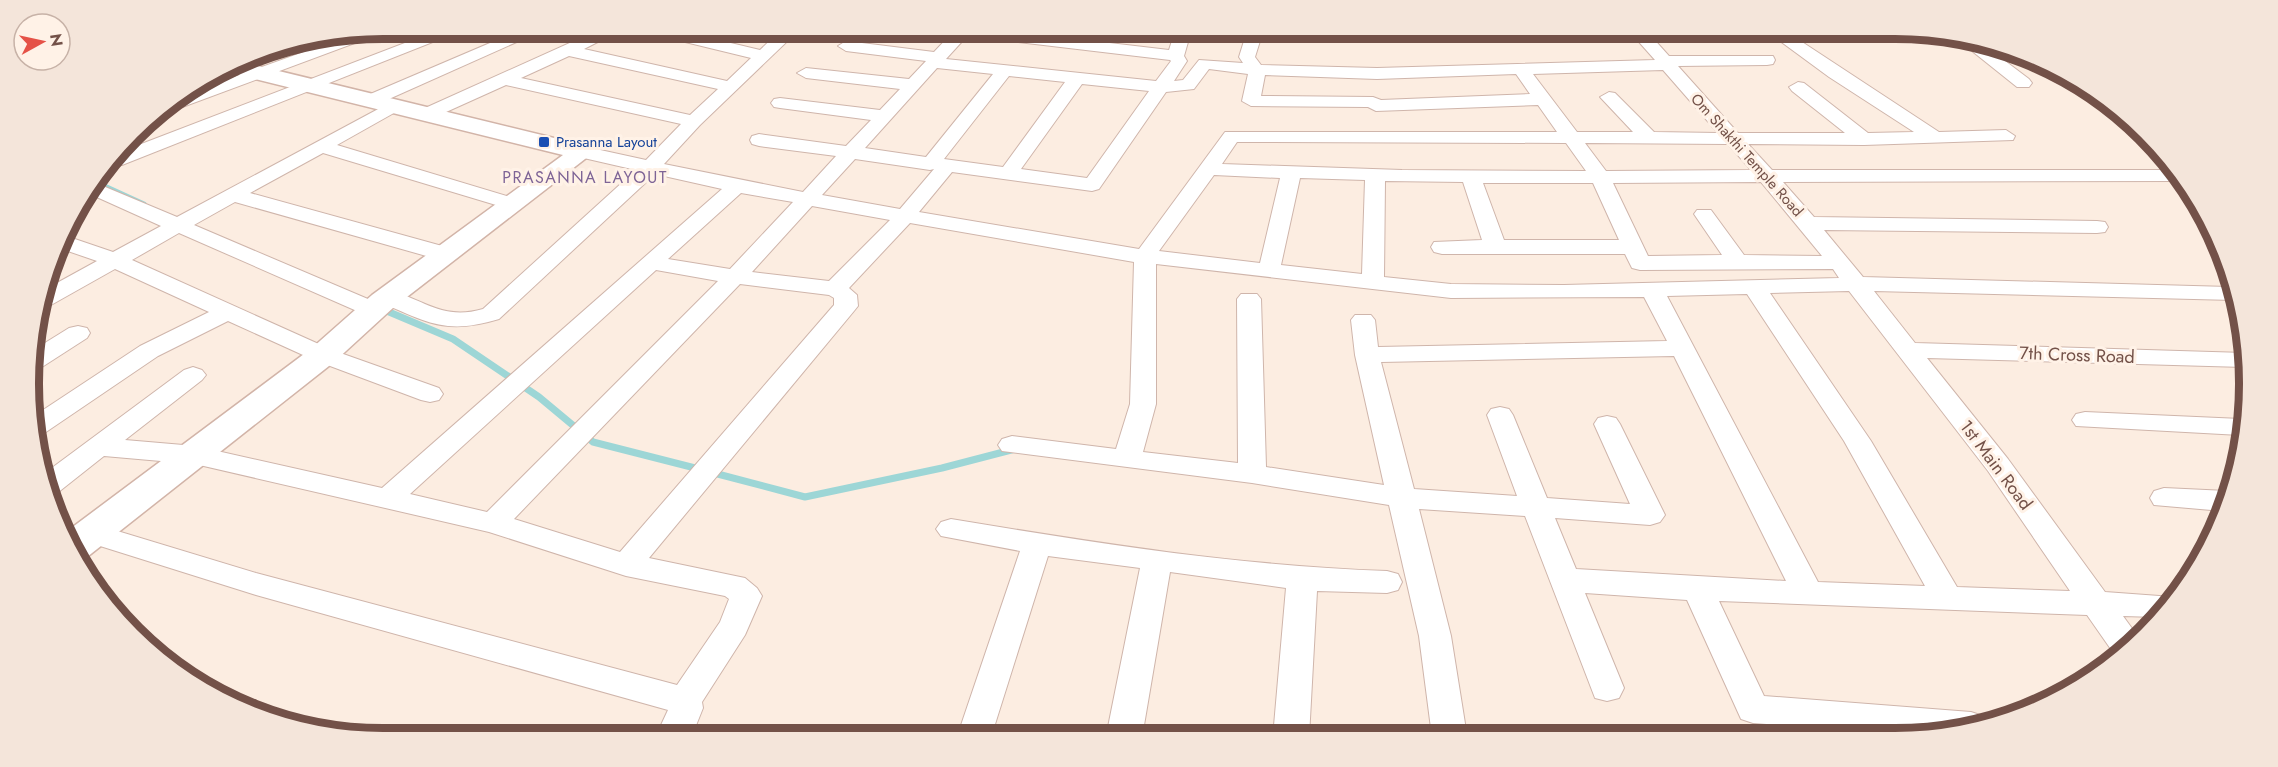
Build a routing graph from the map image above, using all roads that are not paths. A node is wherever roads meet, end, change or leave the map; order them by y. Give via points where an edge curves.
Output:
1 (432, 39) edge
2 (517, 39) edge
3 (591, 39) edge
4 (692, 39) edge
5 (782, 39) edge
6 (956, 39) edge
7 (1030, 39) edge
8 (1100, 39) edge
9 (1181, 39) edge
10 (1254, 39) edge
11 (1333, 39) edge
12 (1644, 39) edge
13 (1787, 39) edge
14 (351, 41) edge
15 (846, 46) dead end
16 (1096, 47) junction
17 (565, 50) junction
18 (1981, 50) edge
19 (764, 56) junction
20 (1176, 56) junction
21 (1767, 60) dead end
22 (935, 61) junction
23 (1665, 63) junction
24 (1520, 68) junction
25 (244, 69) edge
26 (1005, 70) junction
27 (1257, 71) junction
28 (261, 73) junction
29 (806, 73) dead end
30 (1333, 74) junction
31 (1357, 74) junction
32 (1077, 78) junction
33 (504, 79) junction
34 (2023, 83) dead end
35 (912, 85) junction
36 (315, 86) junction
37 (730, 87) junction
38 (1161, 87) junction
39 (1798, 87) dead end
40 (1609, 97) dead end
41 (190, 99) edge
42 (1544, 99) junction
43 (384, 102) junction
44 (1251, 102) junction
45 (780, 103) dead end
46 (1374, 104) junction
47 (429, 113) junction
48 (884, 116) junction
49 (694, 121) junction
50 (1232, 136) junction
51 (2006, 136) dead end
52 (1393, 137) junction
53 (1569, 137) junction
54 (1934, 137) junction
55 (1649, 138) junction
56 (1730, 138) junction
57 (1864, 139) junction
58 (759, 140) dead end
59 (320, 146) junction
60 (582, 152) junction
61 (851, 153) junction
62 (122, 158) edge
63 (939, 165) junction
64 (650, 168) junction
65 (1209, 169) junction
66 (1291, 172) junction
67 (1008, 174) junction
68 (1376, 176) junction
69 (1415, 176) junction
70 (1765, 176) junction
71 (2169, 176) edge
72 (1600, 177) junction
73 (1471, 178) junction
74 (737, 186) junction
75 (98, 191) edge
76 (233, 195) junction
77 (809, 199) junction
78 (513, 204) junction
79 (1704, 214) dead end
80 (905, 216) junction
81 (182, 222) junction
82 (1808, 223) junction
83 (2097, 227) dead end
84 (69, 244) edge
85 (1442, 247) dead end
86 (1496, 247) junction
87 (1633, 247) junction
88 (445, 254) junction
89 (1145, 256) junction
90 (114, 260) junction
91 (1737, 261) junction
92 (652, 262) junction
93 (1838, 262) junction
94 (1269, 270) junction
95 (735, 277) junction
96 (1373, 282) junction
97 (1856, 284) junction
98 (1753, 285) junction
99 (835, 289) junction
100 (1652, 289) junction
101 (2227, 294) edge
102 (51, 296) edge
103 (1249, 299) dead end
104 (380, 304) junction
105 (227, 312) junction
106 (1363, 320) dead end
107 (78, 333) dead end
108 (1683, 348) junction
109 (1908, 350) junction
110 (323, 355) junction
111 (1367, 356) junction
112 (40, 357) edge
113 (2238, 360) edge
114 (193, 375) dead end
115 (429, 394) dead end
116 (1500, 415) dead end
117 (2085, 420) dead end
118 (42, 423) edge
119 (1607, 424) dead end
120 (2236, 427) edge
121 (1012, 445) dead end
122 (99, 447) junction
123 (195, 455) junction
124 (1127, 459) junction
125 (1252, 474) junction
126 (53, 481) edge
127 (1403, 498) junction
128 (2164, 498) dead end
129 (386, 500) junction
130 (2218, 501) edge
131 (1533, 505) junction
132 (493, 523) junction
133 (951, 529) dead end
134 (82, 540) edge
135 (1037, 544) junction
136 (1157, 559) junction
137 (626, 565) junction
138 (1302, 579) junction
139 (1566, 580) junction
140 (1387, 582) dead end
141 (1698, 589) junction
142 (1808, 593) junction
143 (1948, 598) junction
144 (2097, 603) junction
145 (2158, 606) edge
146 (2123, 642) edge
147 (1607, 688) dead end
148 (685, 701) junction
149 (1945, 724) edge
150 (677, 728) edge
151 (977, 728) edge
152 (1126, 728) edge
153 (1292, 728) edge
154 (1448, 728) edge

1 - 36 street
2 - 43 street
3 - 17 street
4 - 19 street
5 - 19 street
6 - 22 street
7 - 16 street
8 - 16 street
9 - 20 street
10 - 27 street via 1247,57
11 - 30 street
12 - 23 street, Om Shakthi Temple Road
13 - 54 street via 1815,62
14 - 28 street
15 - 22 street
16 - 20 street
17 - 33 street
17 - 37 street
18 - 34 street
19 - 37 street
20 - 38 street via 1179,62
21 - 23 street
22 - 26 street
22 - 35 street
23 - 24 street
23 - 56 street, Om Shakthi Temple Road
24 - 31 street
24 - 42 street
25 - 28 street
26 - 32 street
26 - 63 street
27 - 30 street
27 - 38 street via 1205,64 1188,85
27 - 44 street
28 - 36 street
28 - 41 street
29 - 35 street
30 - 31 street
31 - 46 street
32 - 38 street
32 - 67 street
33 - 47 street
33 - 49 street
35 - 48 street
36 - 43 street
36 - 62 street
37 - 49 street
38 - 67 street via 1092,185
39 - 57 street
40 - 55 street
42 - 46 street
42 - 53 street
43 - 47 street
43 - 59 street
44 - 46 street
44 - 50 street
45 - 48 street
46 - 52 street
47 - 60 street
48 - 61 street
49 - 64 street
50 - 52 street
50 - 65 street
51 - 54 street
52 - 53 street
52 - 69 street
53 - 55 street
53 - 72 street
54 - 57 street
55 - 56 street
56 - 57 street
56 - 70 street, Om Shakthi Temple Road
58 - 61 street
59 - 76 street
59 - 78 street
60 - 64 street
60 - 78 street
61 - 63 street
61 - 77 street
63 - 67 street
63 - 80 street
64 - 74 street
64 - 104 street via 491,314 450,322
65 - 66 street
65 - 89 street
66 - 68 street
66 - 94 street
68 - 69 street
68 - 96 street
69 - 73 street
70 - 71 street
70 - 72 street
70 - 82 street, Om Shakthi Temple Road
72 - 73 street
72 - 87 street
73 - 86 street
74 - 77 street
74 - 92 street
75 - 81 street
76 - 81 street
76 - 88 street
77 - 80 street
77 - 95 street
78 - 88 street
79 - 91 street
80 - 89 street
80 - 99 street
81 - 90 street
81 - 104 street
82 - 83 street
82 - 93 street, Om Shakthi Temple Road
84 - 90 street
85 - 86 street
86 - 87 street
87 - 91 street via 1640,263
88 - 104 street
89 - 94 street
89 - 124 street via 1143,405
90 - 102 street
90 - 105 street
91 - 93 street
92 - 95 street
92 - 129 street
93 - 97 street, Om Shakthi Temple Road
94 - 96 street
95 - 99 street
95 - 132 street
96 - 100 street via 1451,291
97 - 98 street
97 - 101 street
97 - 109 street, 1st Main Road
98 - 100 street
98 - 143 street via 1857,441
99 - 137 street via 845,295 846,306
100 - 108 street
103 - 125 street
104 - 110 street
105 - 110 street
105 - 118 street via 149,351
106 - 111 street
107 - 112 street
108 - 111 street
108 - 142 street
109 - 113 street, 7th Cross Road
109 - 144 street, 1st Main Road via 1998,465
110 - 115 street
110 - 123 street
111 - 127 street
114 - 122 street
116 - 131 street
117 - 120 street
119 - 131 street via 1650,515
121 - 124 street
122 - 123 street
122 - 126 street
123 - 129 street
123 - 134 street
124 - 125 street
125 - 127 street
127 - 131 street
127 - 154 street via 1435,636
128 - 130 street
129 - 132 street
131 - 139 street
132 - 137 street
133 - 135 street
134 - 148 street
135 - 136 street
135 - 151 street
136 - 138 street
136 - 152 street
137 - 148 street via 734,586 746,596 734,626
138 - 140 street
138 - 153 street
139 - 141 street
139 - 147 street
141 - 142 street
141 - 149 street via 1753,709
142 - 143 street
143 - 144 street
144 - 145 street
144 - 146 street, 1st Main Road
148 - 150 street

